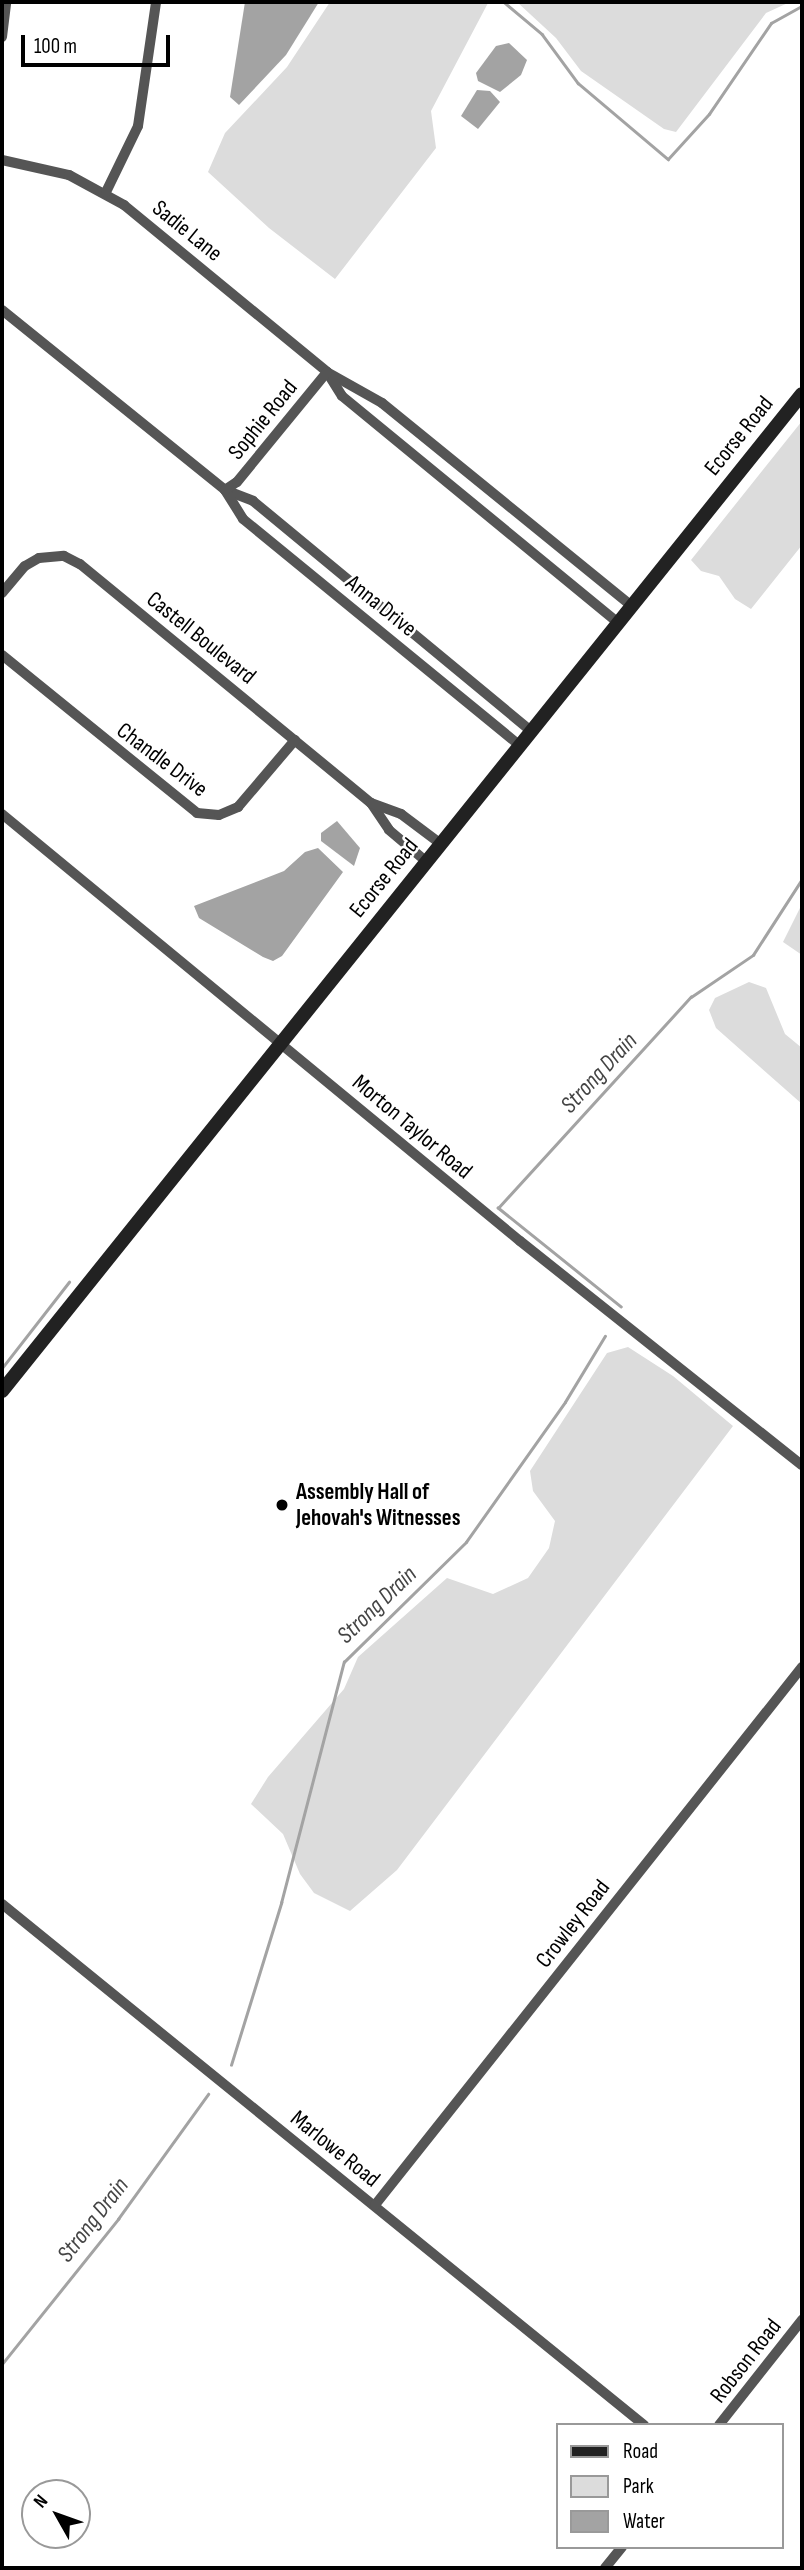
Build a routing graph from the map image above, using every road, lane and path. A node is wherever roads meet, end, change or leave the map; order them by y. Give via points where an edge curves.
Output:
1 (6, 2) edge
2 (156, 2) edge
3 (2, 37) edge
4 (2, 160) edge
5 (106, 192) junction
6 (2, 310) edge
7 (327, 372) junction
8 (802, 394) edge
9 (225, 490) junction
10 (2, 593) edge
11 (632, 606) junction
12 (618, 623) junction
13 (2, 655) edge
14 (531, 731) junction
15 (295, 740) junction
16 (520, 746) junction
17 (371, 803) junction
18 (2, 814) edge
19 (442, 844) junction
20 (427, 862) junction
21 (281, 1042) junction
22 (2, 1391) edge
23 (802, 1465) edge
24 (802, 1667) edge
25 (2, 1904) edge
26 (375, 2205) junction
27 (802, 2320) edge
28 (798, 2334) edge
29 (642, 2423) edge
30 (721, 2423) edge
31 (620, 2549) edge
32 (605, 2568) edge

1 - 3 street
2 - 5 street via 138,126
4 - 5 street, Sadie Lane via 52,170
5 - 7 street, Sadie Lane
6 - 9 street, Anna Drive
7 - 9 street, Sophie Road via 237,482
7 - 11 street, Sadie Lane via 382,403
7 - 12 street, Sadie Lane via 342,396
8 - 11 main road, Ecorse Road
9 - 14 street, Anna Drive via 253,502
9 - 16 street, Anna Drive via 243,519
10 - 15 street, Castell Boulevard via 25,566 39,558 72,559
11 - 12 main road, Ecorse Road
12 - 14 main road, Ecorse Road
13 - 15 street, Chandle Drive via 197,813 219,815 238,807
14 - 16 main road, Ecorse Road
15 - 17 street, Castell Boulevard
16 - 19 main road, Ecorse Road
17 - 19 street, Castell Boulevard via 401,814
17 - 20 street, Castell Boulevard via 389,830
18 - 21 street, Morton Taylor Road
19 - 20 main road, Ecorse Road
20 - 21 main road, Ecorse Road
21 - 22 main road, Ecorse Road
21 - 23 street, Morton Taylor Road via 526,1246
24 - 26 street, Crowley Road
25 - 26 street, Marlowe Road
26 - 29 street, Marlowe Road
27 - 28 street, Robson Road
28 - 30 street, Robson Road
31 - 32 street

